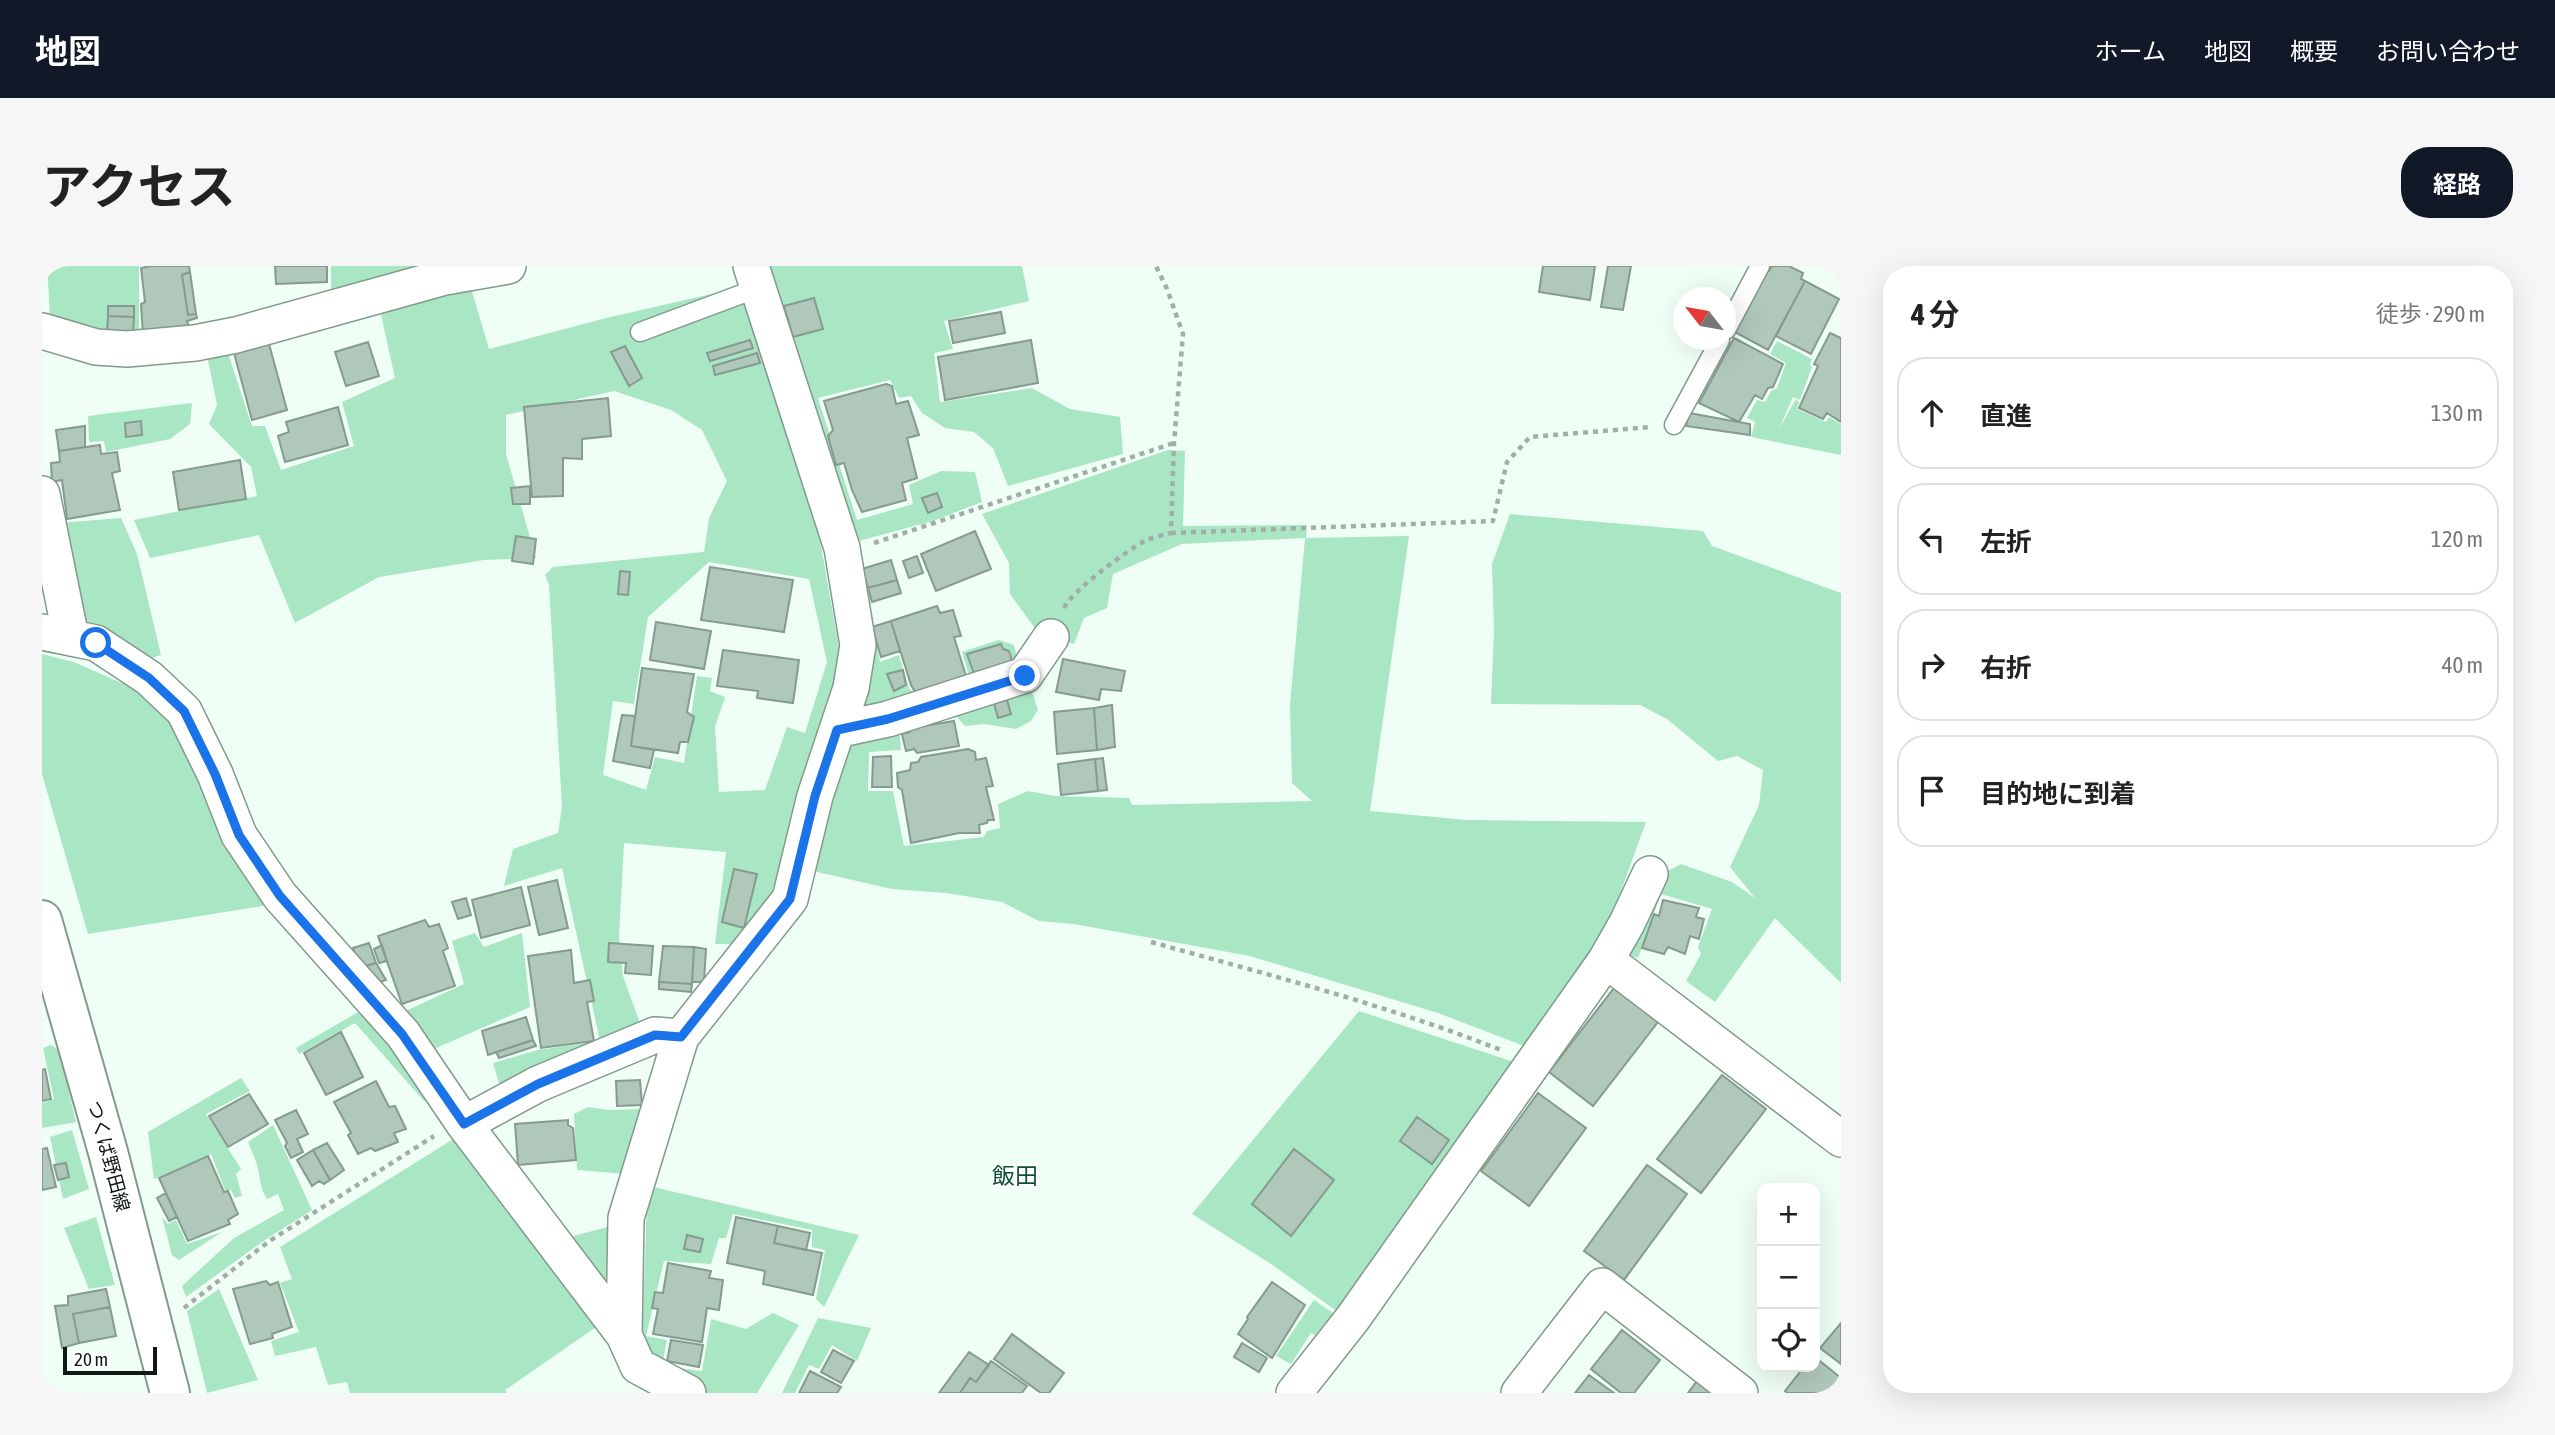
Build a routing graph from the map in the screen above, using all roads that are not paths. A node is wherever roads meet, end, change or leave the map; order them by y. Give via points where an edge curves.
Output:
1 (508, 266) edge
2 (1760, 266) edge
3 (755, 277) edge
4 (1736, 311) edge
5 (42, 331) edge
6 (639, 332) dead end
7 (1715, 350) edge
8 (1674, 425) road end
9 (42, 494) edge
10 (56, 635) edge
11 (1051, 637) road end
12 (837, 730) junction
13 (1650, 874) dead end
14 (42, 920) edge
15 (1606, 960) junction
16 (681, 1037) junction
17 (463, 1121) junction
18 (1841, 1139) edge
19 (624, 1335) junction
20 (632, 1380) edge
21 (170, 1393) edge
22 (688, 1393) edge
23 (1294, 1393) edge
24 (1519, 1393) edge
25 (1740, 1393) edge

1 - 5 street via 445,277 195,343 96,347
2 - 4 lane
3 - 6 lane
3 - 12 street via 842,548 858,645 851,688
7 - 8 lane
9 - 10 street
10 - 17 street via 96,643 149,678 184,711 239,835 280,896 402,1034
11 - 12 street via 1025,676 888,719
12 - 16 street via 815,796 790,899
13 - 15 street
14 - 21 main road, つくば野田線
15 - 18 street
15 - 23 street via 1353,1318
16 - 17 street via 655,1035
16 - 19 street via 626,1218
17 - 19 street
19 - 20 street
20 - 22 street
24 - 25 street via 1602,1286

